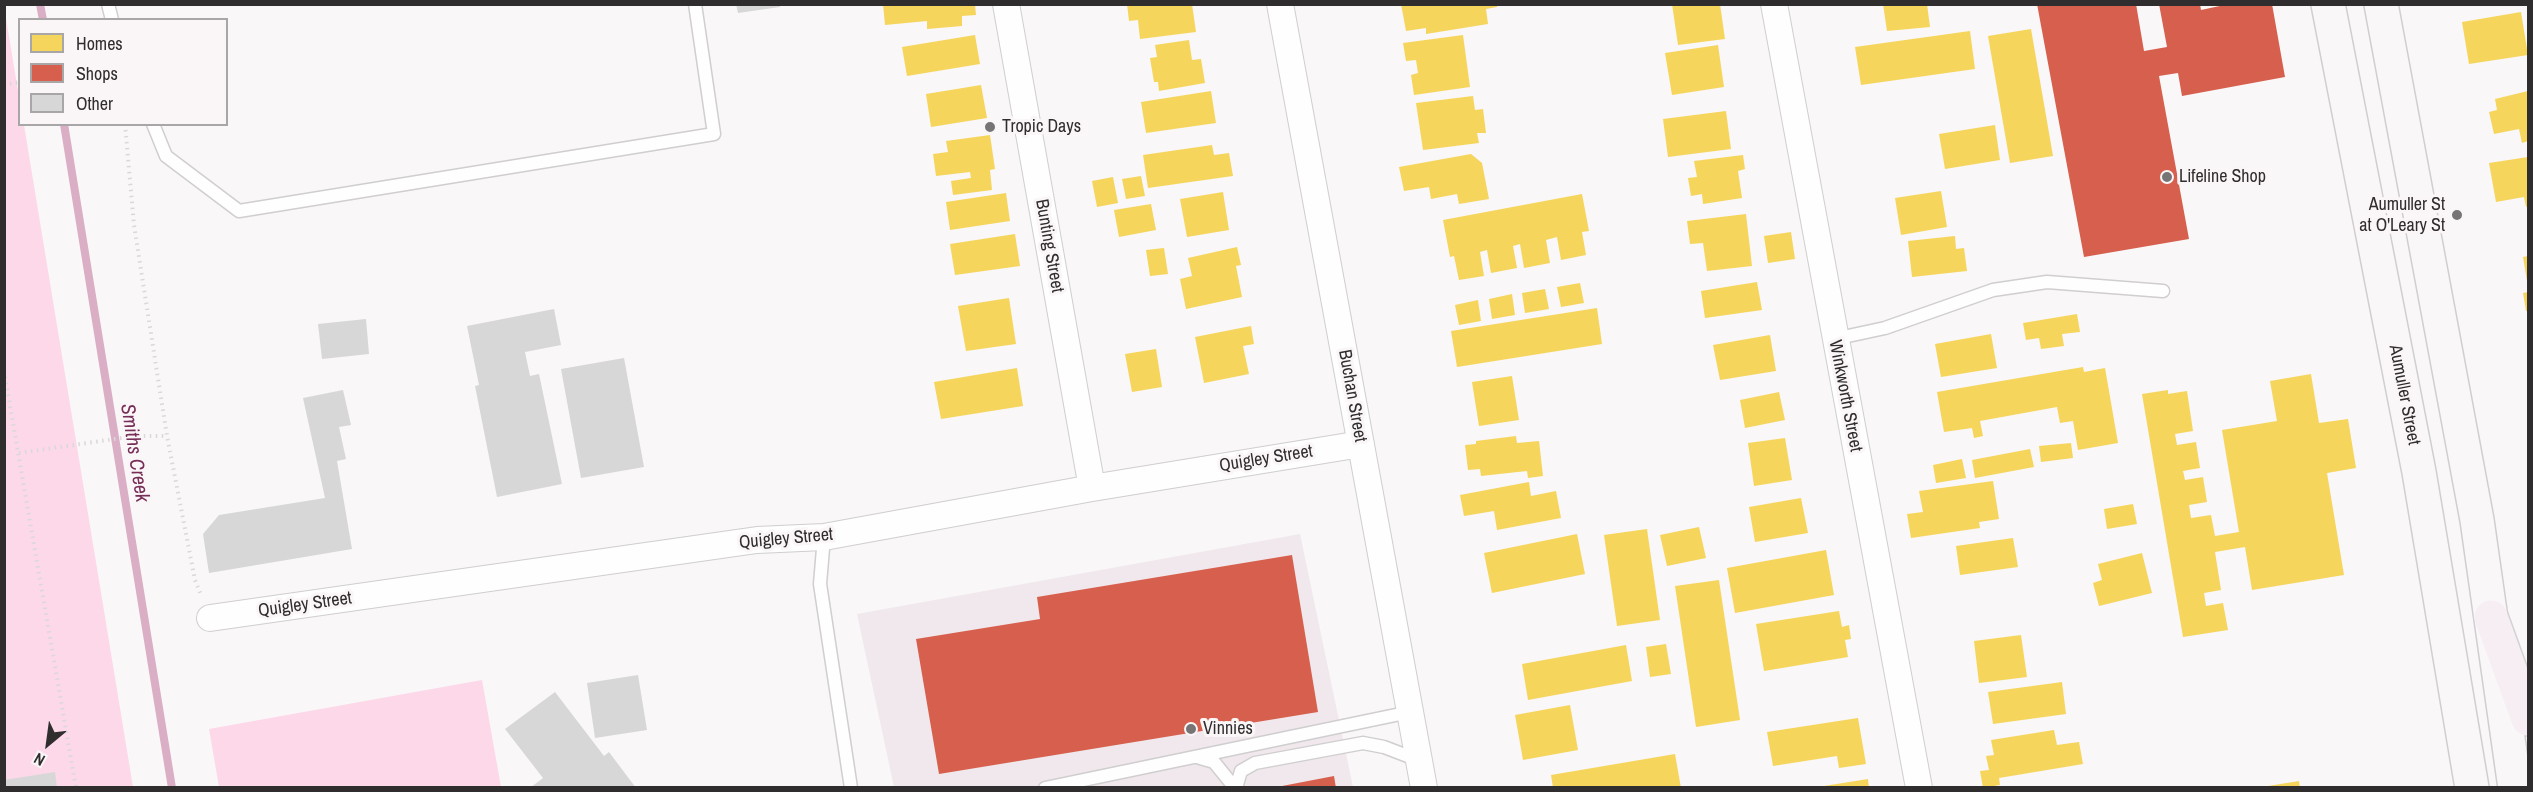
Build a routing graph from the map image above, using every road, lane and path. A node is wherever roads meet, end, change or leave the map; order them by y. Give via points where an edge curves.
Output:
1 (695, 4) edge
2 (1006, 4) edge
3 (1280, 4) edge
4 (1774, 4) edge
5 (2328, 4) edge
6 (2381, 4) edge
7 (125, 126) edge
8 (154, 126) edge
9 (2163, 291) dead end
10 (2435, 297) junction
11 (1834, 339) junction
12 (4, 371) edge
13 (167, 436) junction
14 (1361, 444) junction
15 (19, 453) junction
16 (2419, 472) junction
17 (1092, 488) junction
18 (824, 537) junction
19 (2491, 617) junction
20 (210, 618) joint
21 (1410, 712) junction
22 (2529, 719) edge
23 (1193, 756) junction
24 (1418, 760) junction
25 (76, 788) edge
26 (851, 788) edge
27 (1045, 788) edge
28 (1236, 788) edge
29 (1424, 788) edge
30 (1919, 788) edge
31 (2472, 788) edge
32 (2515, 788) edge

1 - 8 lane via 714,134 239,211 166,156
2 - 17 street, Bunting Street
3 - 14 street, Buchan Street
4 - 11 street, Winkworth Street
5 - 16 main road, Aumuller Street
6 - 10 main road
7 - 13 path via 134,225
9 - 11 lane via 2047,282 1993,290 1885,328
10 - 16 main road via 2433,379 2446,453 2441,466
10 - 19 main road
11 - 30 street, Winkworth Street
12 - 15 path
13 - 15 path via 135,436
13 - 20 path via 195,580
14 - 17 street, Quigley Street
14 - 21 street, Buchan Street
15 - 25 path
16 - 31 main road, Aumuller Street
17 - 18 street, Quigley Street
18 - 20 street, Quigley Street via 757,540
18 - 26 lane via 820,584
19 - 22 main road
19 - 32 main road
21 - 23 lane
21 - 24 street, Buchan Street
23 - 27 lane
23 - 28 lane via 1214,762
24 - 28 lane via 1362,743 1255,763 1241,771
24 - 29 street, Buchan Street

